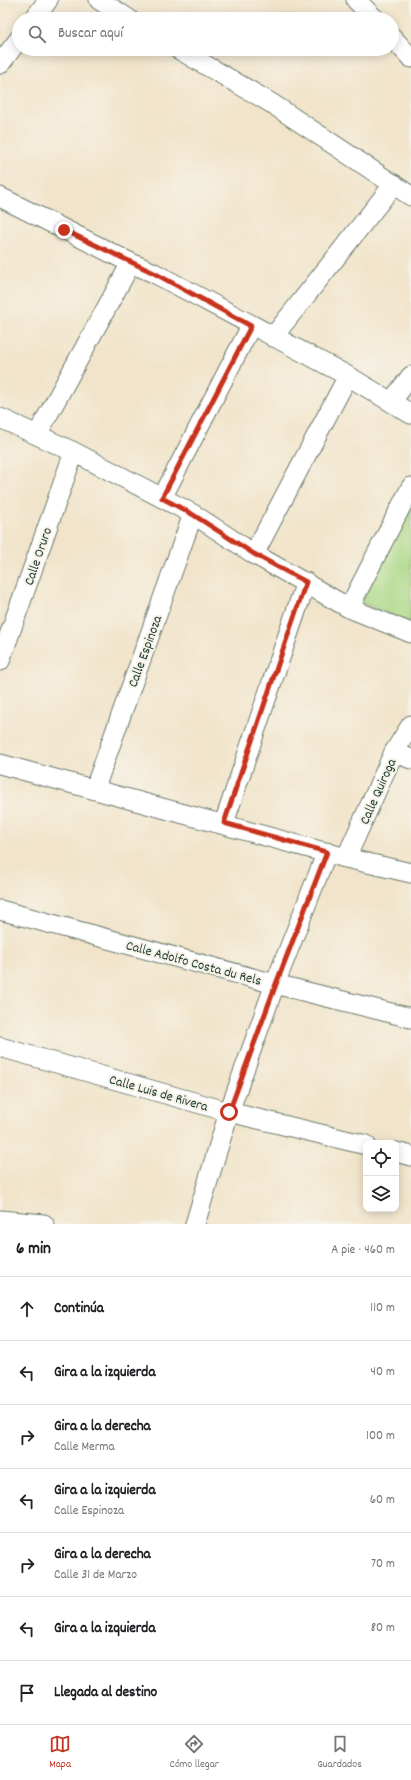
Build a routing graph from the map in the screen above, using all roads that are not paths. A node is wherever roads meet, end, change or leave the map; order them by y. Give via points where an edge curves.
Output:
1 (48, 0) edge
2 (99, 0) edge
3 (356, 0) edge
4 (39, 12) edge
5 (118, 12) edge
6 (368, 12) edge
7 (12, 48) edge
8 (190, 56) edge
9 (0, 64) edge
10 (394, 184) junction
11 (411, 196) edge
12 (0, 197) edge
13 (131, 263) junction
14 (251, 326) junction
15 (274, 337) junction
16 (348, 376) junction
17 (411, 376) edge
18 (391, 402) junction
19 (411, 414) edge
20 (0, 418) edge
21 (37, 435) junction
22 (74, 452) junction
23 (411, 488) edge
24 (162, 498) junction
25 (192, 514) junction
26 (254, 554) junction
27 (306, 582) junction
28 (349, 608) junction
29 (411, 633) edge
30 (0, 661) edge
31 (411, 726) edge
32 (403, 755) edge
33 (0, 764) edge
34 (95, 788) junction
35 (224, 823) junction
36 (327, 852) junction
37 (346, 858) junction
38 (411, 874) edge
39 (0, 910) edge
40 (276, 984) junction
41 (411, 1018) edge
42 (0, 1047) edge
43 (229, 1112) junction
44 (363, 1144) edge
45 (399, 1153) edge
46 (411, 1156) edge
47 (0, 1220) edge
48 (44, 1224) edge
49 (195, 1224) edge

1 - 4 street
2 - 5 street
3 - 6 street
7 - 9 street
8 - 10 street via 271,103
10 - 11 street
10 - 15 street
12 - 13 street
13 - 14 street
13 - 21 street
14 - 15 street
14 - 24 street
15 - 16 street
16 - 18 street
16 - 26 street
17 - 18 street
18 - 19 street
20 - 21 street
21 - 22 street
22 - 24 street
22 - 30 street, Calle Oruro
23 - 28 street
24 - 25 street
25 - 26 street
25 - 34 street, Calle Espinoza
26 - 27 street
27 - 28 street
27 - 35 street
28 - 29 street
31 - 32 street, Calle Quiroga
32 - 37 street, Calle Quiroga
33 - 34 street
34 - 35 street
35 - 36 street
36 - 37 street
36 - 40 street
37 - 38 street
39 - 40 street, Calle Adolfo Costa du Rels
40 - 41 street, Calle Adolfo Costa du Rels
40 - 43 street
42 - 43 street, Calle Luis de Rivera
43 - 44 street, Calle Luis de Rivera
43 - 49 street
45 - 46 street
47 - 48 street

